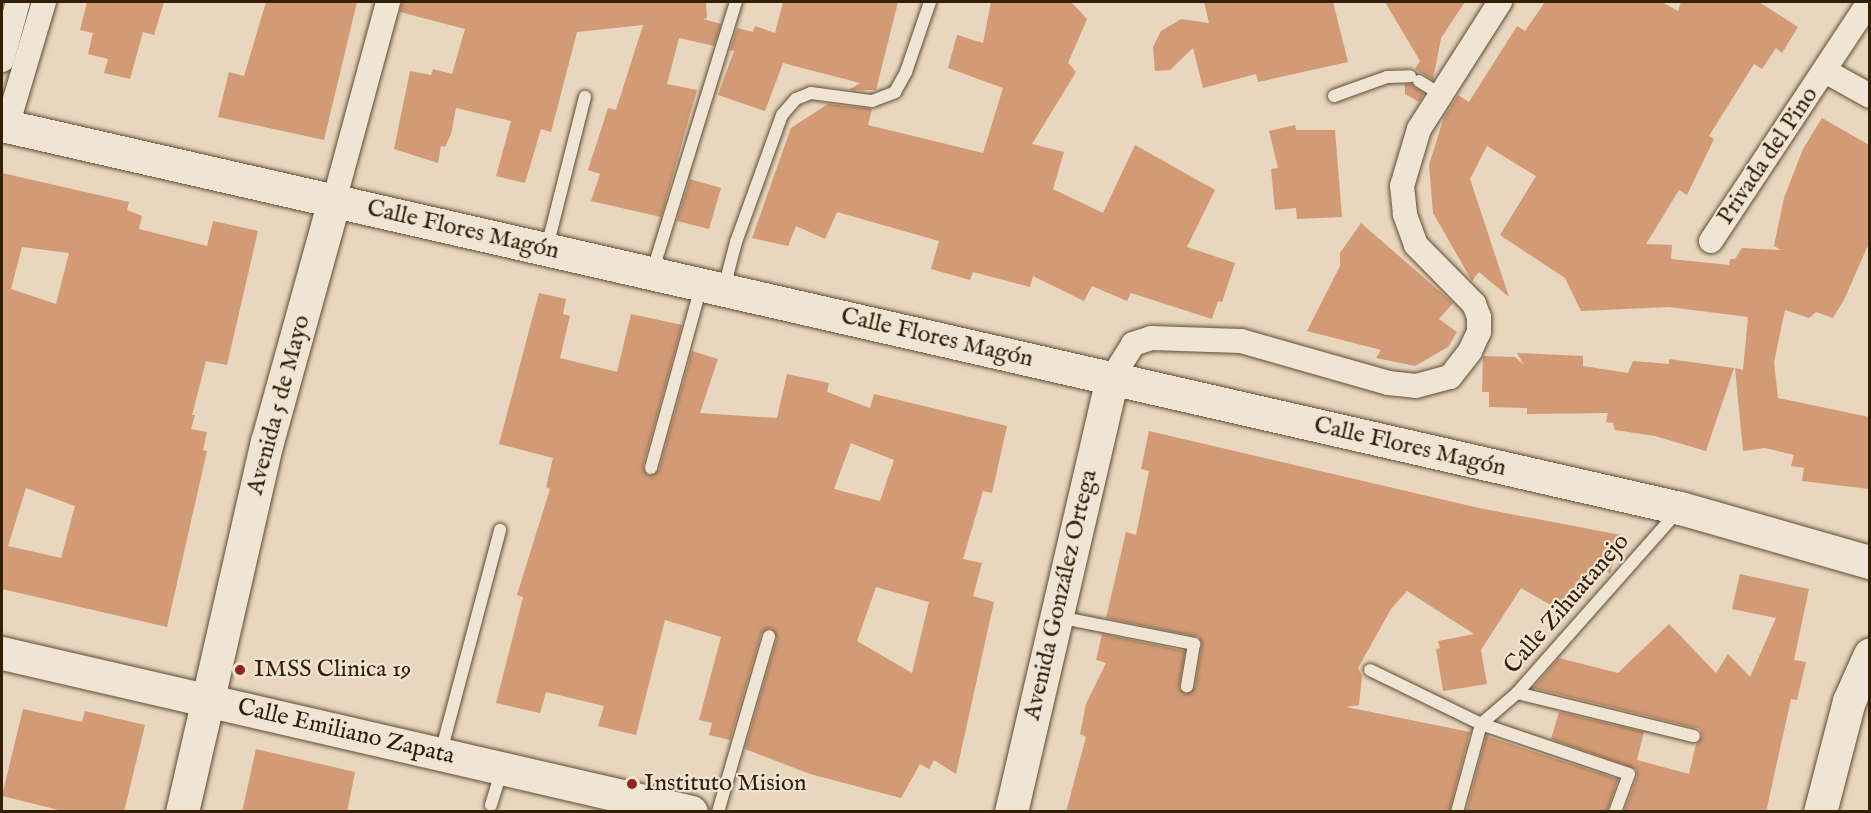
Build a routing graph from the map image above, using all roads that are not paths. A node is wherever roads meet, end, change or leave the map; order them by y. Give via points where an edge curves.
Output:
1 (18, 2) edge
2 (44, 2) edge
3 (388, 2) edge
4 (736, 2) edge
5 (930, 2) edge
6 (1500, 2) edge
7 (1869, 2) edge
8 (2, 60) edge
9 (1825, 70) junction
10 (1441, 95) junction
11 (1334, 96) dead end
12 (1869, 96) edge
13 (585, 97) dead end
14 (4, 126) edge
15 (334, 201) junction
16 (1711, 242) dead end
17 (547, 249) junction
18 (652, 273) junction
19 (713, 287) junction
20 (1112, 378) junction
21 (651, 468) dead end
22 (1680, 508) junction
23 (500, 530) dead end
24 (1869, 562) edge
25 (1054, 616) junction
26 (769, 636) dead end
27 (2, 653) edge
28 (1869, 654) edge
29 (1370, 670) dead end
30 (1187, 686) dead end
31 (1517, 693) junction
32 (205, 700) junction
33 (1481, 724) junction
34 (1694, 736) dead end
35 (440, 754) junction
36 (502, 768) junction
37 (491, 805) dead end
38 (182, 812) edge
39 (691, 812) edge
40 (718, 812) edge
41 (1011, 812) edge
42 (1457, 812) edge
43 (1615, 812) edge
44 (1820, 812) edge

1 - 8 street
2 - 14 street
3 - 15 street, Avenida 5 de Mayo
4 - 18 lane
5 - 19 lane via 906,72 895,92 872,101 811,93 796,99 782,115 736,242
6 - 10 street
7 - 9 street, Privada del Pino
9 - 12 street
9 - 16 street, Privada del Pino
10 - 11 lane via 1415,79 1387,77
10 - 20 street via 1419,129 1402,186 1405,214 1416,245 1474,304 1479,317 1479,332 1470,351 1450,377 1416,386 1388,383 1240,341 1151,338 1133,344
13 - 17 lane
14 - 15 street, Calle Flores Magón
15 - 17 street, Calle Flores Magón
15 - 32 street, Avenida 5 de Mayo via 267,442
17 - 18 street, Calle Flores Magón
18 - 19 street, Calle Flores Magón
19 - 20 street, Calle Flores Magón
19 - 21 lane
20 - 22 street, Calle Flores Magón
20 - 25 street, Avenida González Ortega
22 - 24 street, Calle Flores Magón
22 - 31 lane, Calle Zihuatanejo
23 - 35 lane
25 - 30 lane via 1194,644
25 - 41 street, Avenida González Ortega
26 - 40 lane
27 - 32 street, Calle Emiliano Zapata
28 - 44 street via 1849,701
29 - 33 lane
31 - 33 lane, Calle Zihuatanejo
31 - 34 lane
32 - 35 street, Calle Emiliano Zapata
32 - 38 street, Avenida 5 de Mayo
33 - 42 lane
33 - 43 lane via 1629,774
35 - 36 street, Calle Emiliano Zapata
36 - 37 lane
36 - 39 street, Calle Emiliano Zapata

